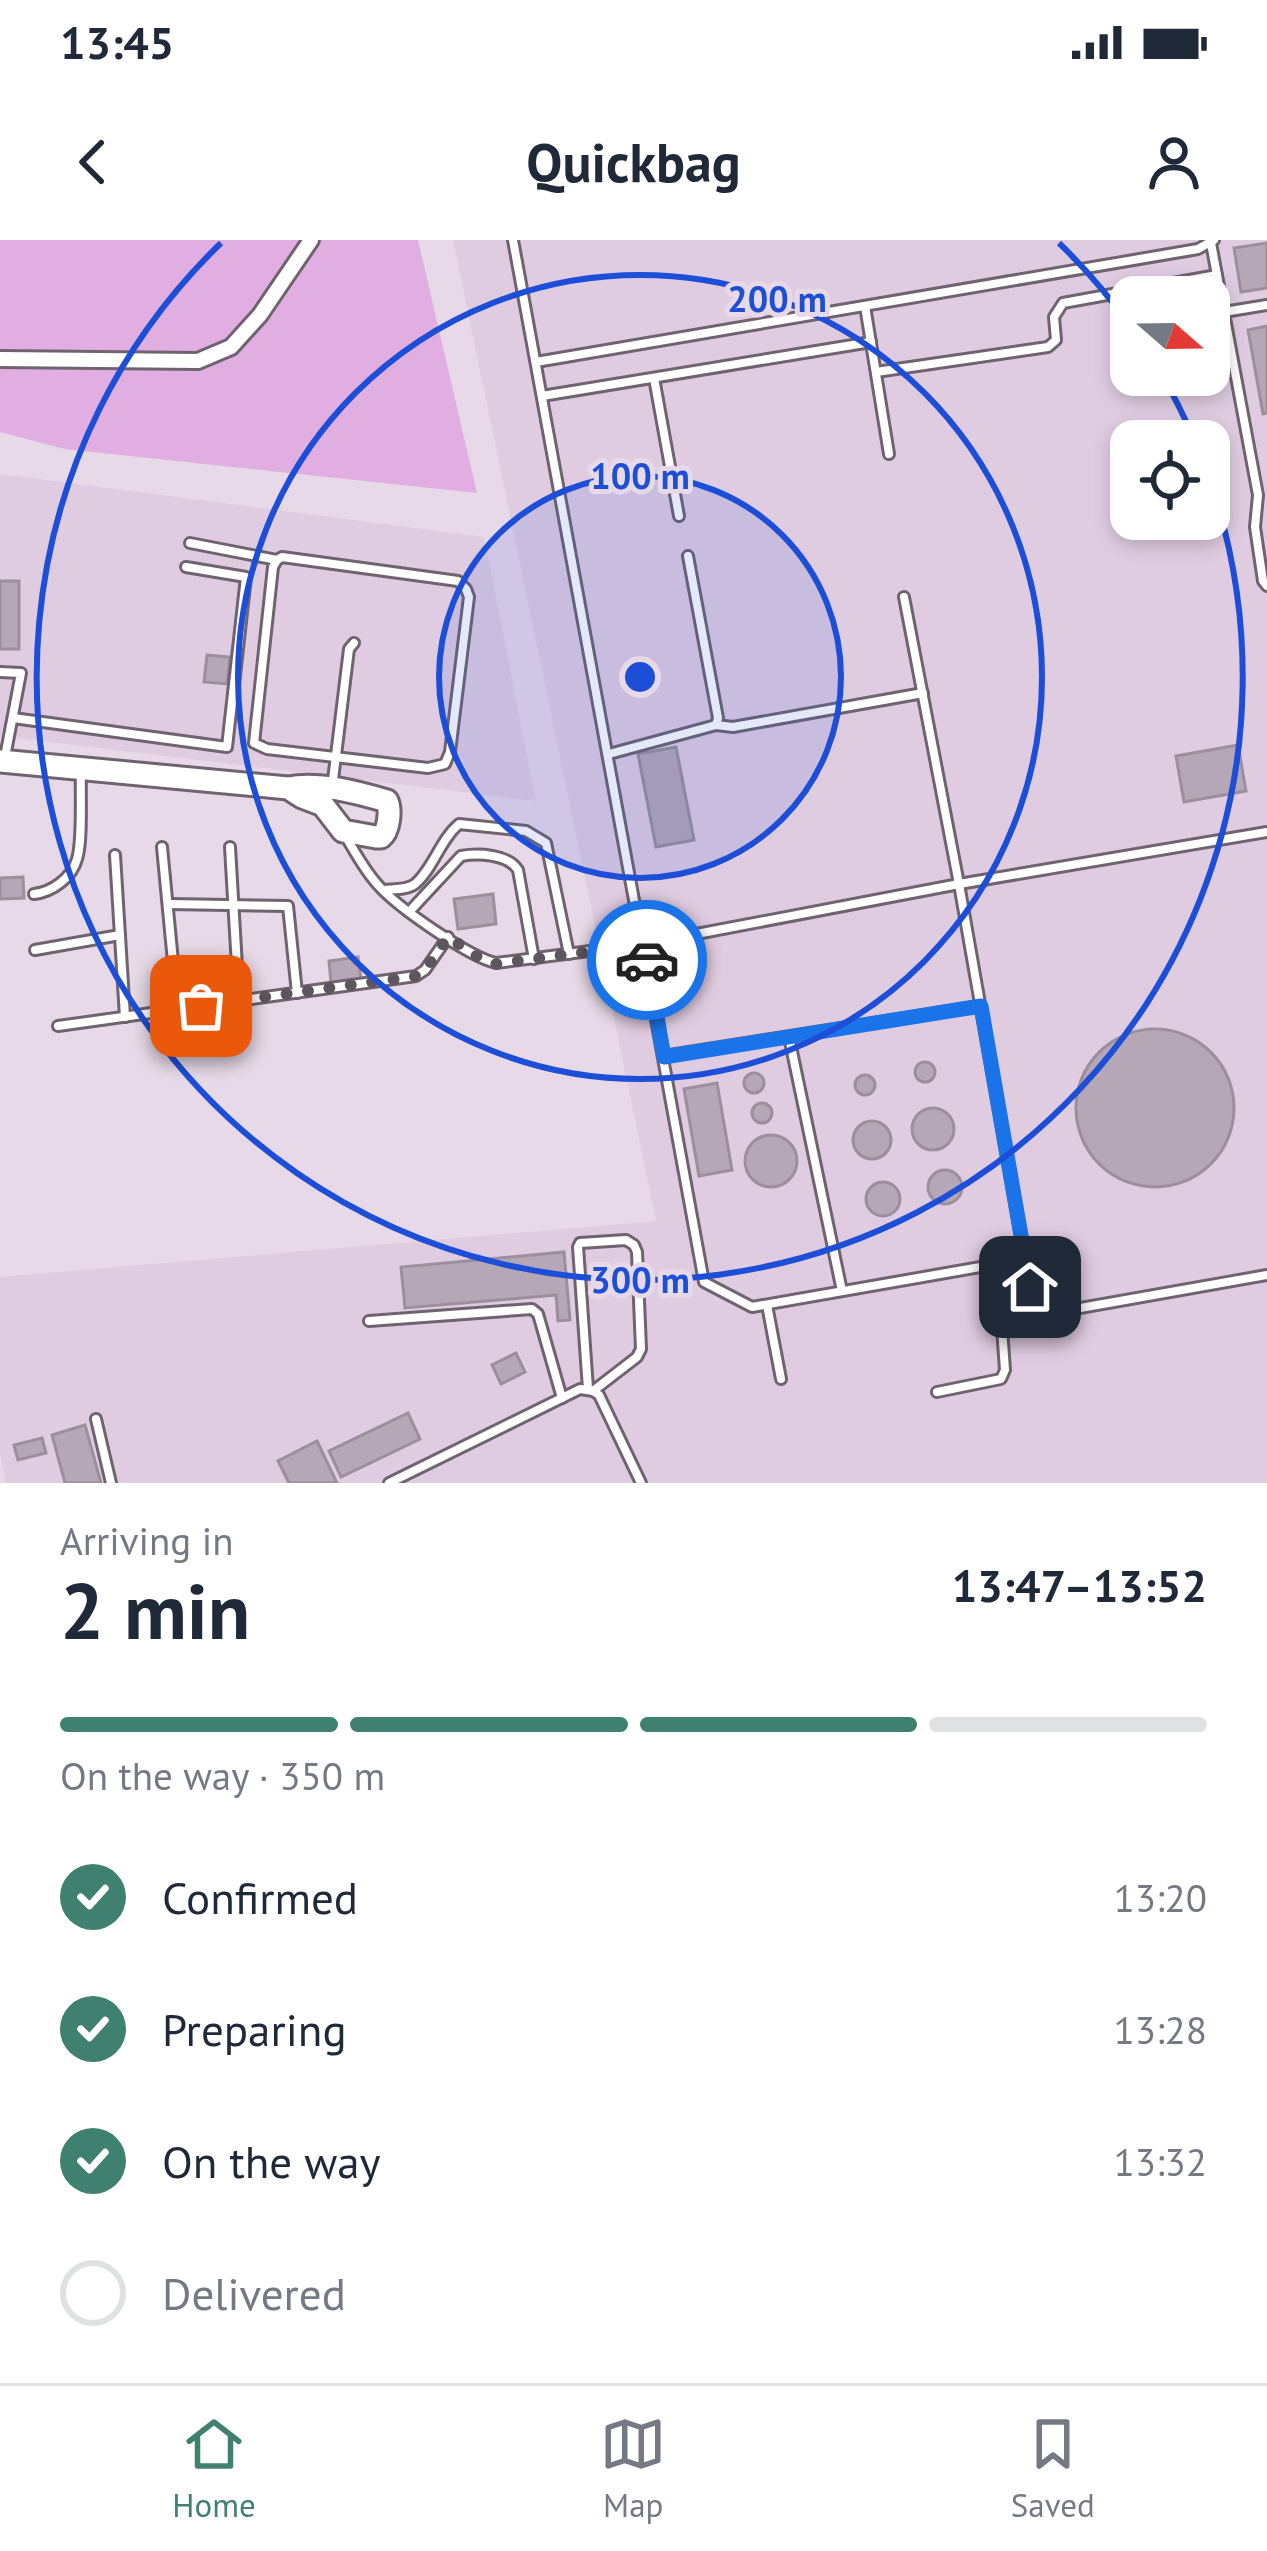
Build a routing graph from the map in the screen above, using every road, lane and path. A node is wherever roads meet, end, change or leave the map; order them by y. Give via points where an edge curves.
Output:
1 (310, 240) edge
2 (513, 240) edge
3 (1213, 242) edge
4 (1217, 275) joint
5 (1267, 305) edge
6 (865, 306) junction
7 (1230, 311) edge
8 (1230, 341) edge
9 (871, 342) junction
10 (0, 359) edge
11 (536, 362) junction
12 (876, 372) junction
13 (654, 378) junction
14 (542, 396) junction
15 (889, 454) dead end
16 (1262, 496) edge
17 (680, 517) dead end
18 (190, 542) dead end
19 (688, 556) dead end
20 (277, 560) junction
21 (186, 567) dead end
22 (1267, 586) edge
23 (904, 597) dead end
24 (354, 643) dead end
25 (0, 672) edge
26 (922, 694) junction
27 (13, 718) junction
28 (716, 725) junction
29 (609, 754) junction
30 (335, 757) junction
31 (2, 761) edge
32 (81, 768) junction
33 (288, 788) junction
34 (332, 789) junction
35 (343, 831) junction
36 (1267, 832) edge
37 (162, 847) dead end
38 (230, 847) dead end
39 (116, 855) dead end
40 (959, 884) junction
41 (382, 890) junction
42 (34, 894) dead end
43 (169, 904) junction
44 (233, 906) junction
45 (409, 912) junction
46 (120, 935) junction
47 (448, 937) junction
48 (644, 944) junction
49 (35, 950) dead end
50 (569, 954) junction
51 (534, 959) junction
52 (174, 972) dead end
53 (297, 993) junction
54 (239, 1001) junction
55 (981, 1006) junction
56 (125, 1017) junction
57 (58, 1026) dead end
58 (789, 1036) junction
59 (664, 1057) junction
60 (1025, 1259) junction
61 (1267, 1275) edge
62 (842, 1292) junction
63 (767, 1305) junction
64 (1036, 1316) junction
65 (369, 1321) dead end
66 (782, 1379) dead end
67 (591, 1390) junction
68 (938, 1391) dead end
69 (562, 1398) junction
70 (96, 1420) dead end
71 (112, 1483) edge
72 (389, 1483) edge
73 (641, 1483) edge

1 - 10 street via 231,347 198,361
2 - 11 lane
3 - 4 lane
3 - 6 lane
4 - 12 lane via 1063,303 1048,347
5 - 7 lane
6 - 9 lane
6 - 11 lane
8 - 16 lane
9 - 12 lane
9 - 13 lane
11 - 14 lane
12 - 15 lane
13 - 14 lane
13 - 17 lane
14 - 29 lane
16 - 22 lane via 1255,527
18 - 20 lane
19 - 28 lane
20 - 30 lane via 254,743
20 - 30 lane via 446,578 469,598 445,764
21 - 27 lane via 246,578 227,747
23 - 26 lane
24 - 30 lane
25 - 27 lane via 22,673
26 - 28 lane
26 - 40 lane
27 - 31 lane
28 - 29 lane
29 - 48 lane
30 - 34 lane
31 - 32 street
32 - 33 street
32 - 42 lane via 78,858 68,877
33 - 34 street
33 - 35 street via 322,805
34 - 35 street via 389,804 384,835
35 - 41 lane
36 - 40 lane
37 - 43 lane
38 - 44 lane
39 - 46 lane
40 - 48 lane
40 - 55 lane
41 - 45 lane
41 - 50 lane via 416,883 459,824 526,831 549,852
43 - 44 lane
43 - 52 lane
44 - 53 lane via 288,906
44 - 54 lane
45 - 47 lane
45 - 51 lane via 460,856 506,859 518,870
46 - 49 lane
46 - 56 lane
47 - 51 lane via 490,962
47 - 53 lane via 416,976
48 - 50 lane
48 - 59 lane
50 - 51 lane
53 - 54 lane
54 - 56 lane
55 - 58 lane
55 - 60 lane
56 - 57 lane
58 - 59 lane
58 - 62 lane
59 - 63 lane via 704,1282 748,1306
60 - 62 lane
60 - 64 lane
61 - 64 lane
62 - 63 lane
63 - 66 lane
64 - 68 lane via 1003,1325 1001,1379
65 - 69 lane via 532,1309
67 - 67 lane via 578,1247 626,1240 637,1252 641,1349
67 - 69 lane
67 - 73 lane
69 - 72 lane
70 - 71 lane

